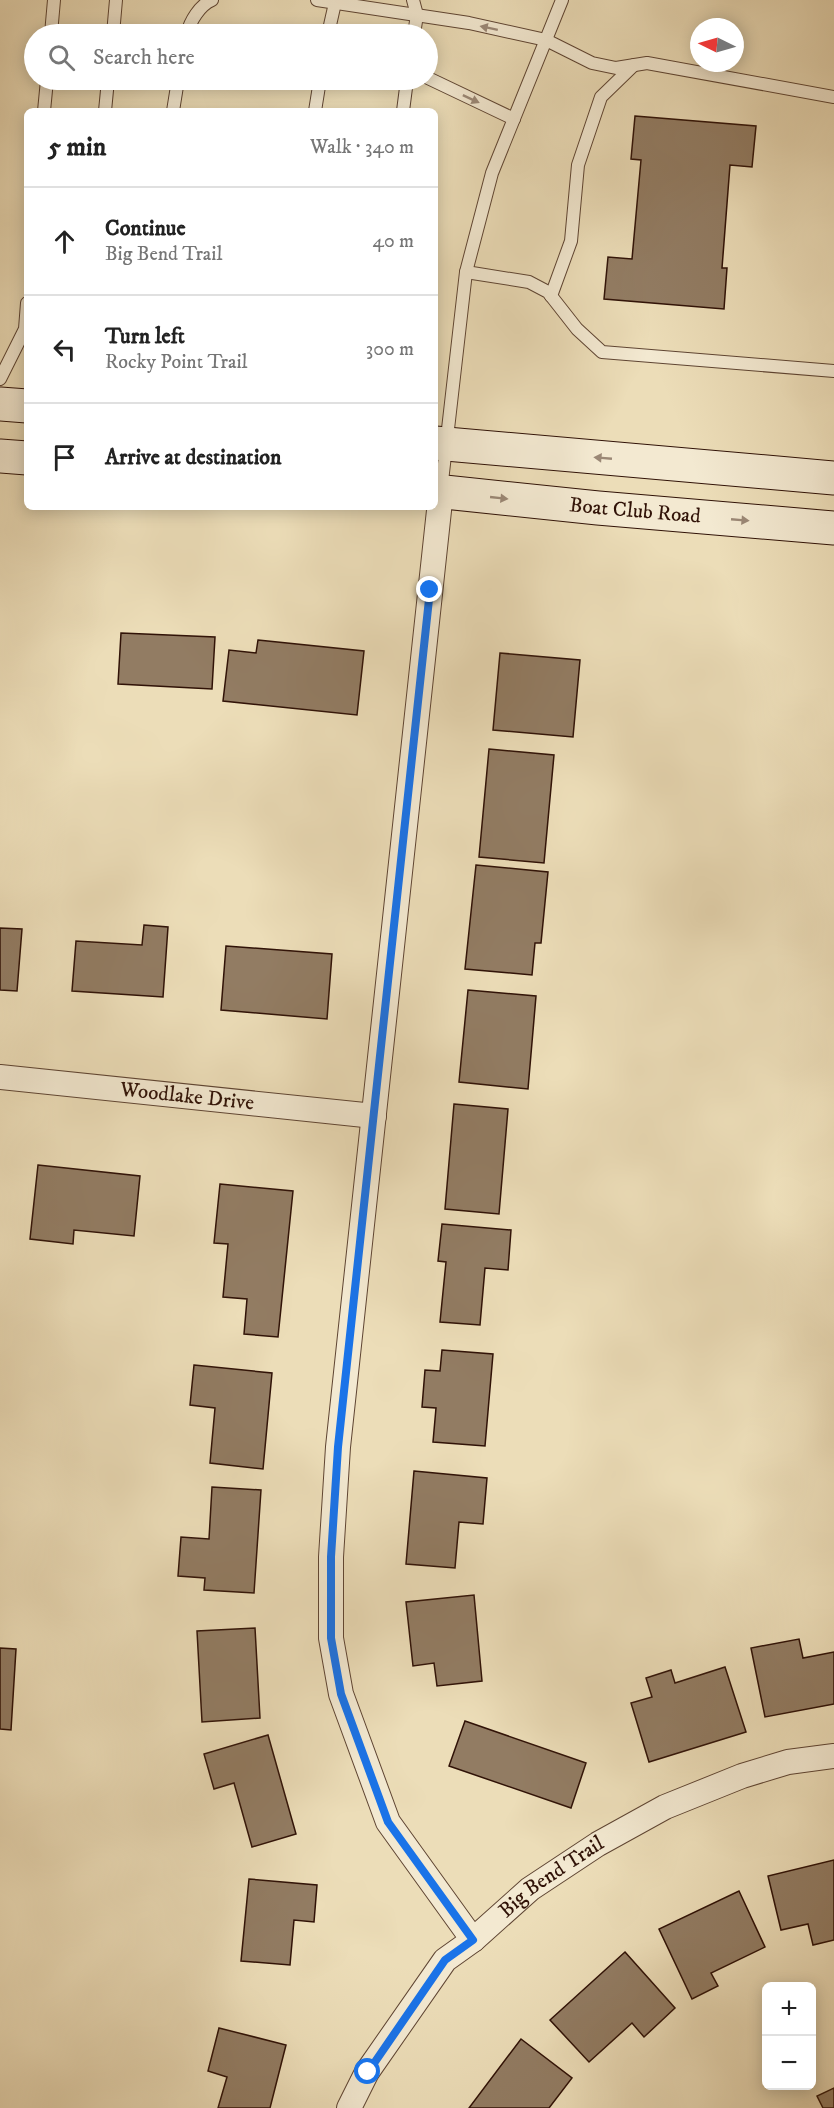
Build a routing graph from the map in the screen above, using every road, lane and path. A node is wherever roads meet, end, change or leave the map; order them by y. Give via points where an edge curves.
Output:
1 (54, 0) edge
2 (116, 0) edge
3 (212, 0) edge
4 (317, 0) edge
5 (413, 0) edge
6 (562, 0) edge
7 (335, 3) junction
8 (417, 15) junction
9 (52, 24) edge
10 (113, 24) edge
11 (191, 24) edge
12 (330, 24) edge
13 (416, 24) edge
14 (546, 40) junction
15 (633, 65) junction
16 (438, 83) edge
17 (46, 90) edge
18 (107, 90) edge
19 (176, 90) edge
20 (318, 90) edge
21 (406, 90) edge
22 (834, 97) edge
23 (44, 108) edge
24 (105, 108) edge
25 (173, 108) edge
26 (315, 108) edge
27 (403, 108) edge
28 (514, 119) junction
29 (466, 273) junction
30 (551, 296) junction
31 (24, 331) edge
32 (834, 371) edge
33 (0, 379) edge
34 (0, 404) edge
35 (24, 406) edge
36 (441, 444) edge
37 (0, 456) edge
38 (24, 458) edge
39 (834, 478) edge
40 (438, 491) edge
41 (436, 510) edge
42 (834, 528) edge
43 (0, 1077) edge
44 (374, 1116) junction
45 (834, 1756) edge
46 (473, 1940) junction
47 (349, 2108) edge

1 - 9 lane
2 - 10 lane
3 - 11 lane via 203,4
4 - 7 lane
5 - 8 lane
6 - 14 lane
7 - 8 lane
7 - 12 lane
8 - 13 lane
14 -> 8 lane
14 - 15 lane via 592,63 616,68
14 - 28 lane
15 - 22 lane via 647,63
15 - 30 lane via 601,97 578,165 571,241
16 -> 28 lane
17 - 23 lane
18 - 24 lane
19 - 25 lane
20 - 26 lane
21 - 27 lane
28 - 29 lane via 492,173
29 - 30 lane via 529,282
29 - 36 lane
30 - 32 lane via 602,352
31 - 33 lane
34 - 35 main road
39 -> 36 main road
36 - 40 lane
37 - 38 main road
40 -> 42 main road, Boat Club Road
41 - 44 street
43 - 44 street, Woodlake Drive
44 - 46 street via 338,1447 331,1638 341,1694 388,1822
45 - 46 street, Big Bend Trail via 788,1762 665,1807 598,1844 530,1889
46 - 47 street, Big Bend Trail via 445,1960 368,2072

